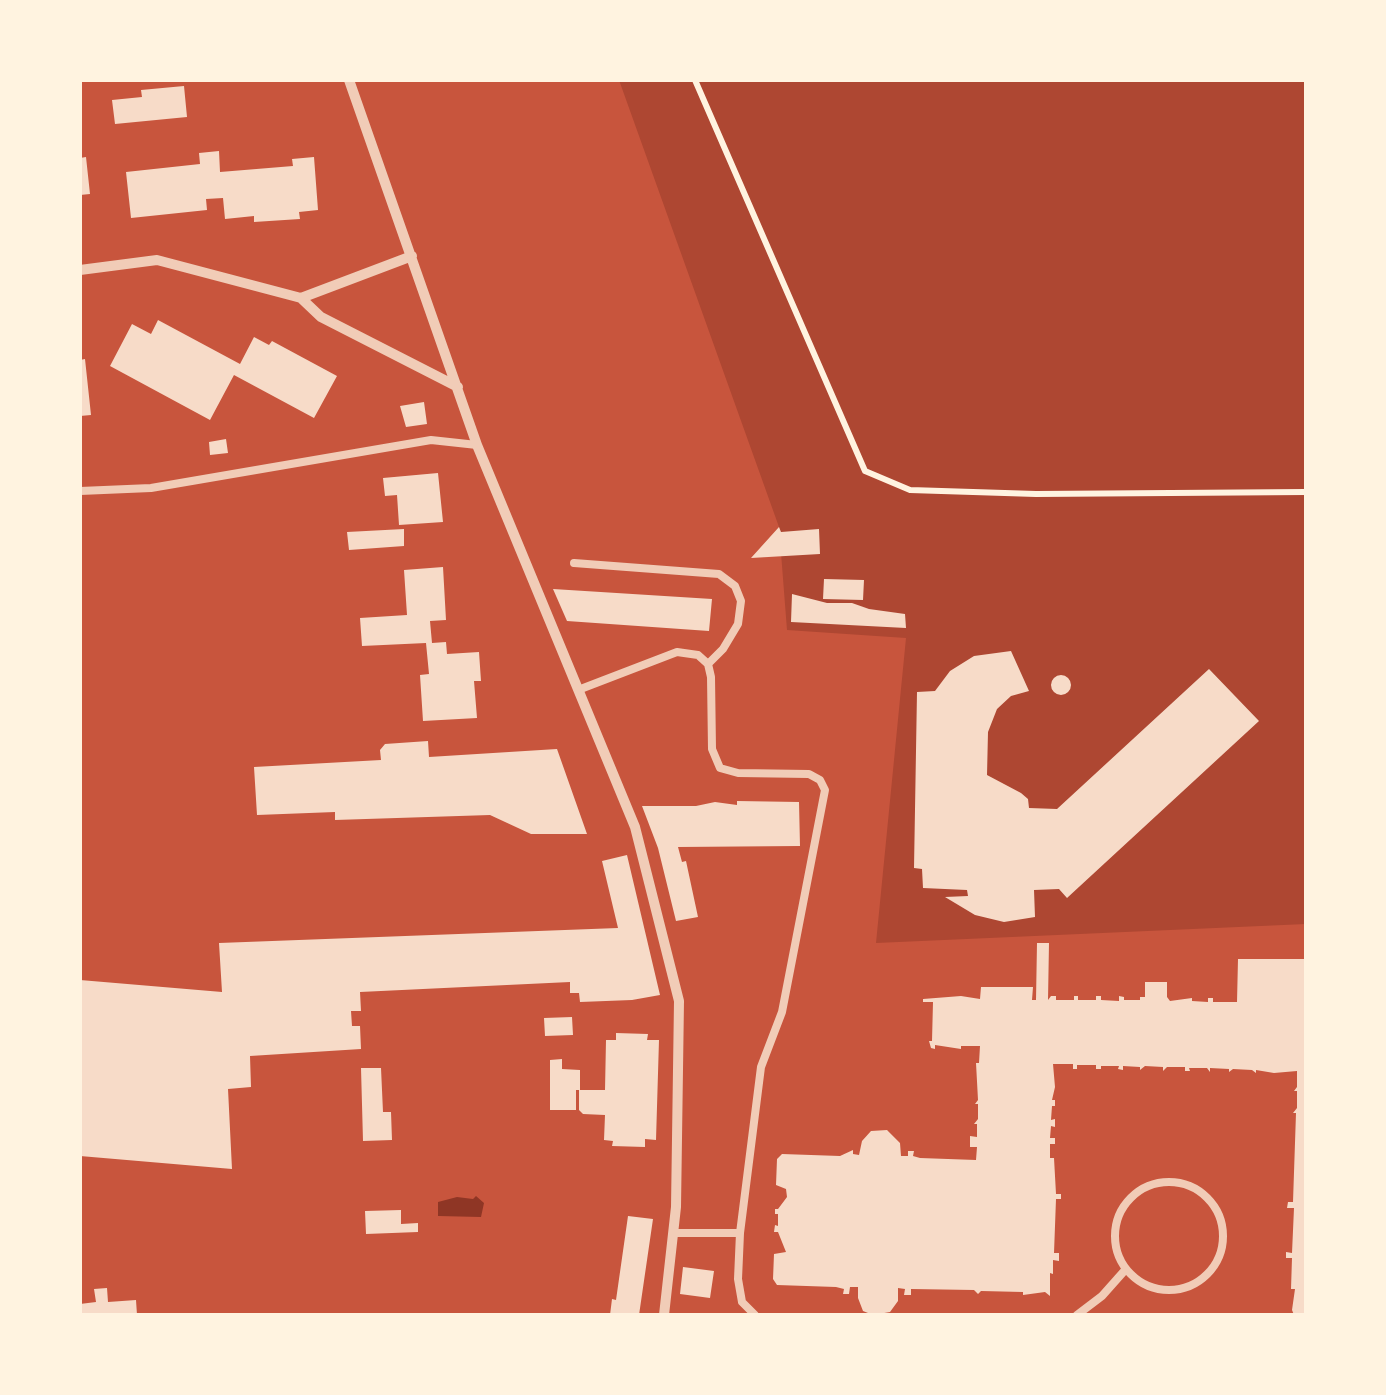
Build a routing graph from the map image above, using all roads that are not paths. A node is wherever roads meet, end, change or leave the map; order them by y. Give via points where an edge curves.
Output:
1 (349, 80) edge
2 (412, 256) junction
3 (80, 270) edge
4 (301, 298) junction
5 (458, 387) junction
6 (477, 446) junction
7 (80, 491) edge
8 (574, 563) dead end
9 (708, 664) junction
10 (578, 690) junction
11 (673, 1233) junction
12 (740, 1233) junction
13 (1126, 1268) junction
14 (664, 1315) edge
15 (756, 1315) edge
16 (1077, 1315) edge

1 - 2 street
2 - 4 street
2 - 5 street
3 - 4 street via 157,260
4 - 5 street via 321,317
5 - 6 street
6 - 7 lane via 431,440 151,488
6 - 10 street
8 - 9 lane via 719,574 735,586 738,624
9 - 10 lane via 678,652
9 - 12 lane via 712,749 720,768 809,774 825,790 782,1012 761,1067
10 - 11 street via 635,828 679,1001
11 - 12 lane
11 - 14 street
12 - 15 lane via 742,1302
13 - 13 lane via 1156,1289 1192,1286 1207,1276 1223,1244 1222,1225 1206,1195 1174,1182 1140,1190 1118,1217 1117,1252
13 - 16 lane

